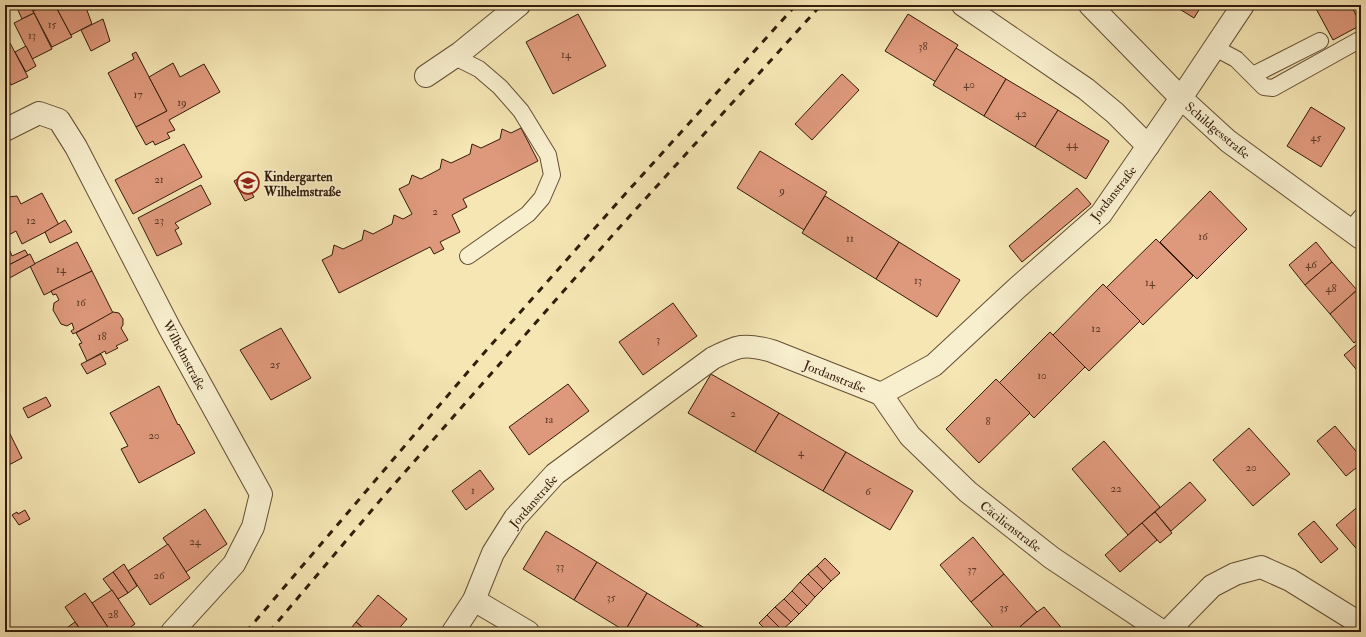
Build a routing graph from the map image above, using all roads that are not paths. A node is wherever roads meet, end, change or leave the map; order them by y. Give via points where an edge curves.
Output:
1 (519, 5) edge
2 (963, 5) edge
3 (1090, 5) edge
4 (1243, 5) edge
5 (1361, 39) edge
6 (1320, 41) dead end
7 (1215, 48) junction
8 (455, 57) junction
9 (1253, 75) junction
10 (426, 76) dead end
11 (1181, 98) junction
12 (5, 130) edge
13 (1148, 146) junction
14 (1358, 228) edge
15 (468, 256) dead end
16 (881, 394) junction
17 (474, 600) junction
18 (1361, 624) edge
19 (172, 632) edge
20 (453, 632) edge
21 (528, 632) edge
22 (1163, 632) edge
23 (1167, 632) edge

1 - 8 street
2 - 13 street via 1086,89
3 - 11 street, Schildgesstraße
4 - 7 street, Jordanstraße
5 - 9 lane via 1273,88 1264,86
6 - 9 lane
7 - 9 lane via 1236,58
7 - 11 street, Jordanstraße
8 - 10 street
8 - 15 lane via 479,69 500,87 521,111 548,155 552,175 542,198 528,214
11 - 13 street, Jordanstraße
11 - 14 street, Schildgesstraße via 1228,141
12 - 19 street, Wilhelmstraße via 39,113 59,120 76,147 170,329 261,494 253,527 234,564
13 - 16 street, Jordanstraße via 1101,214 934,366
16 - 17 street, Jordanstraße via 755,346 736,347 713,358 555,474 515,518 493,553
16 - 22 street, Cäcilienstraße via 910,436 968,492 1052,558
17 - 20 street, Jordanstraße
17 - 21 street
18 - 23 street via 1290,580 1261,567 1235,574 1212,586

